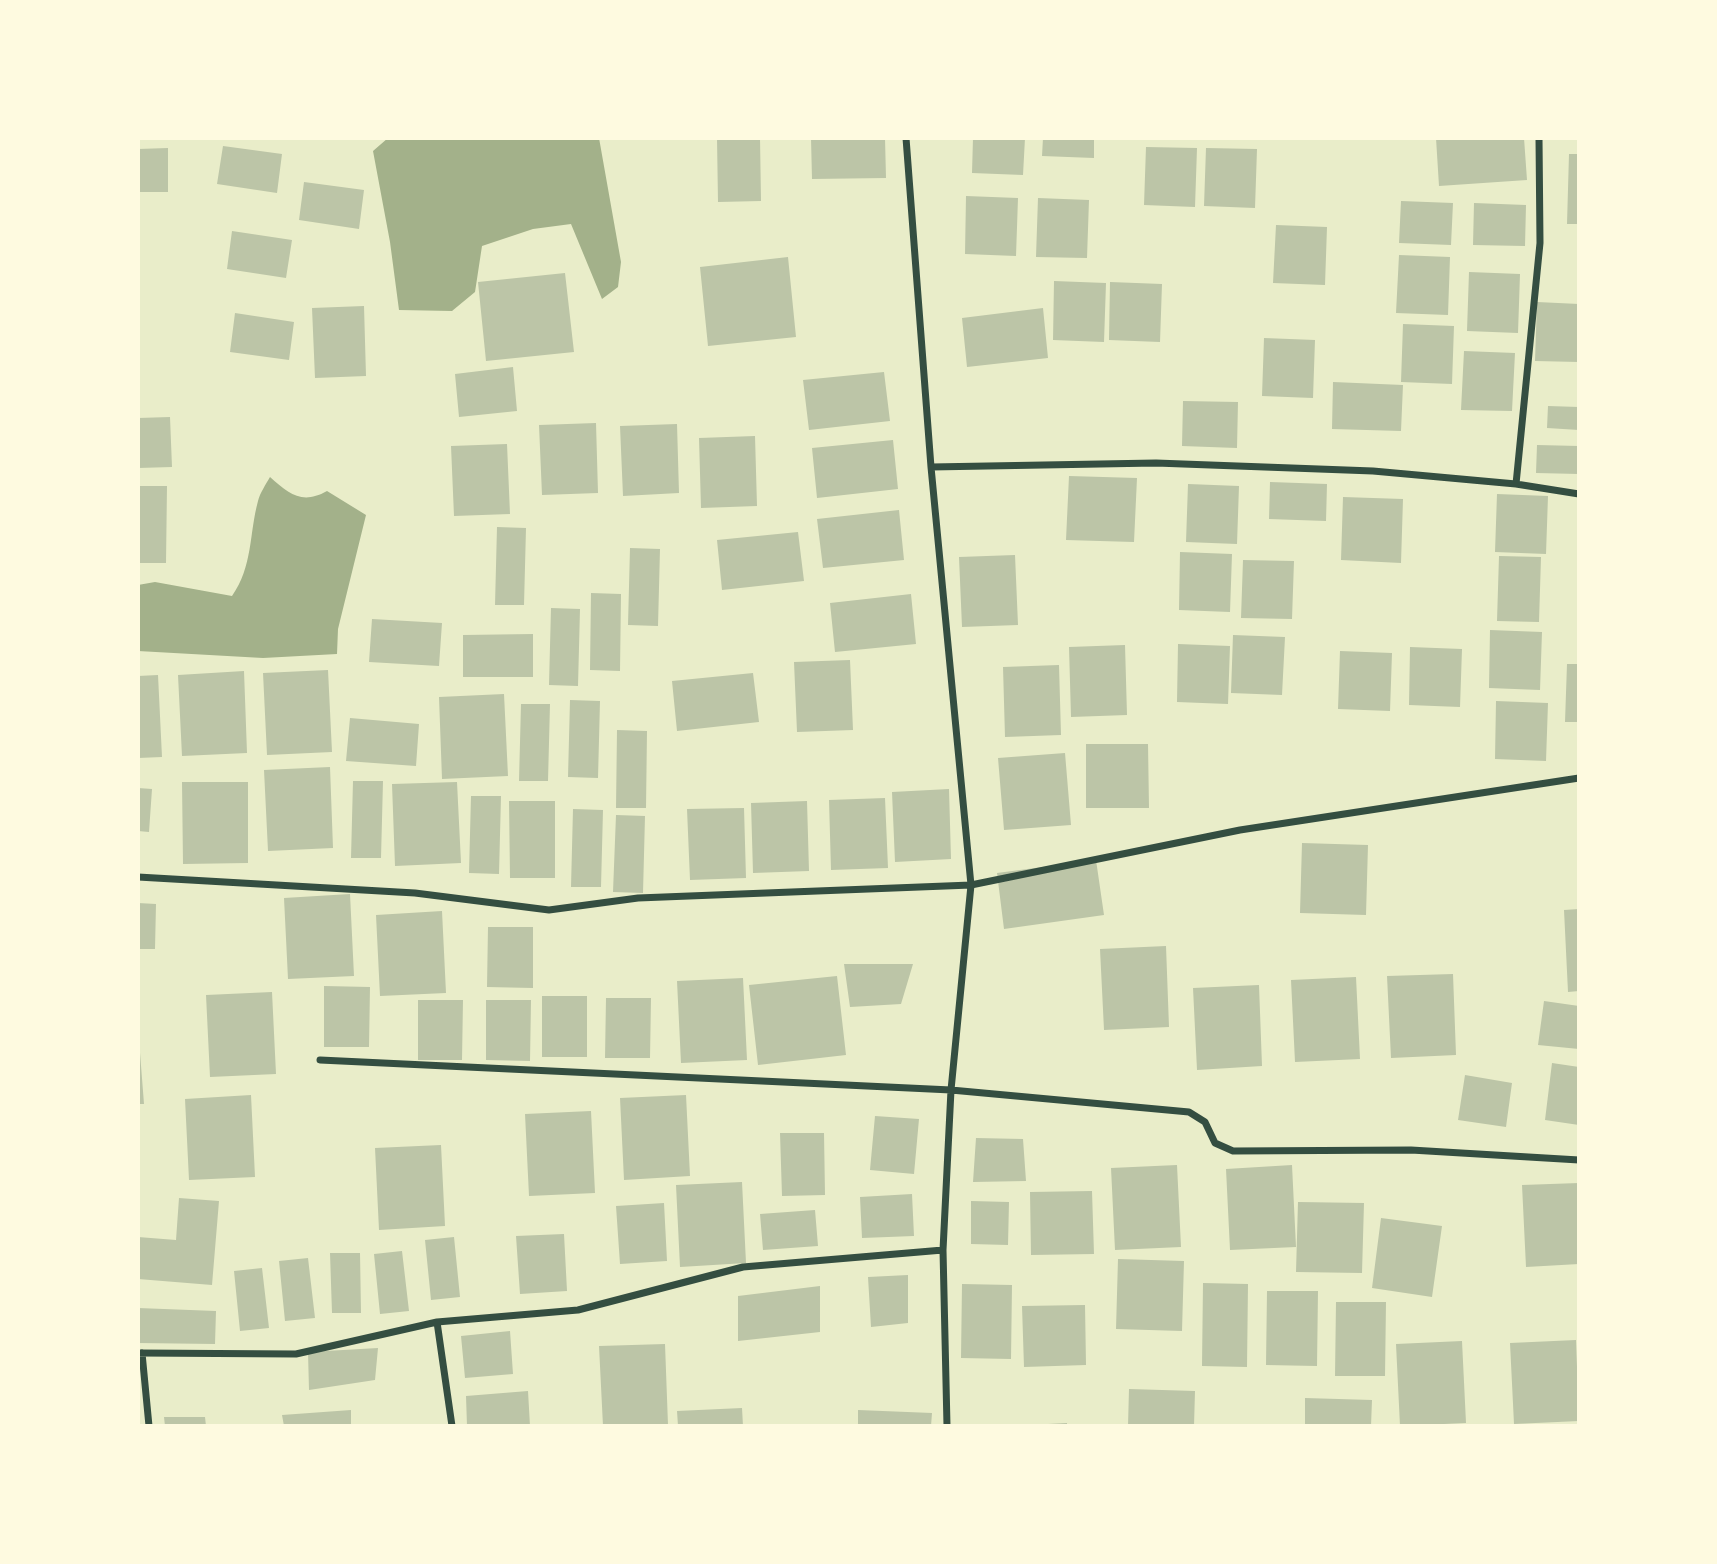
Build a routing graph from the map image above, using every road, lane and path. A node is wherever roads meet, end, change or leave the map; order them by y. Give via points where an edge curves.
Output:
1 (906, 138) edge
2 (1539, 138) edge
3 (931, 467) junction
4 (1516, 484) junction
5 (1579, 494) edge
6 (1579, 778) edge
7 (138, 877) edge
8 (971, 885) junction
9 (320, 1060) dead end
10 (951, 1090) junction
11 (1579, 1160) edge
12 (943, 1250) junction
13 (437, 1322) junction
14 (140, 1353) edge
15 (149, 1426) edge
16 (452, 1426) edge
17 (947, 1426) edge

1 - 3 street
2 - 4 street via 1540,243
3 - 4 street via 1156,463 1373,471
3 - 8 street
4 - 5 street
6 - 8 street via 1240,830
7 - 8 street via 415,893 549,910 638,898
8 - 10 street
9 - 10 street
10 - 11 street via 1189,1112 1205,1122 1215,1143 1233,1151 1411,1150
10 - 12 street
12 - 13 street via 743,1267 578,1310
12 - 17 street
13 - 14 street via 296,1354
13 - 16 street
14 - 15 street

